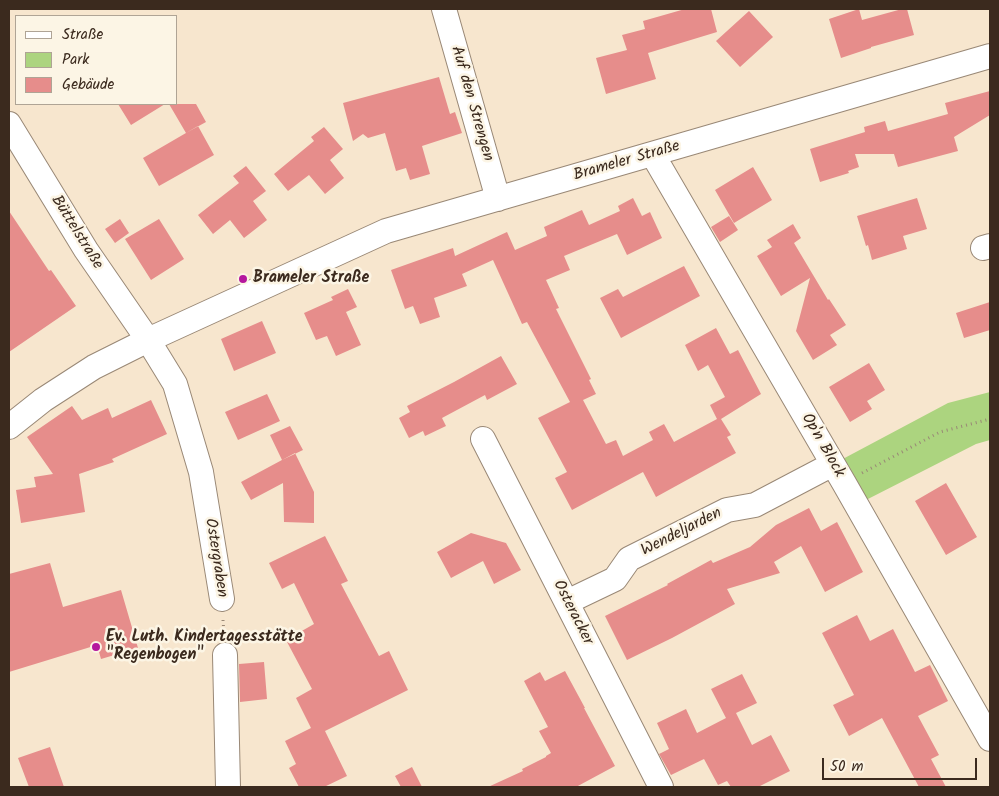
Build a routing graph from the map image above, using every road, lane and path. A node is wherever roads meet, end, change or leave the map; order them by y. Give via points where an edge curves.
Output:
1 (444, 9) edge
2 (990, 56) edge
3 (9, 124) edge
4 (653, 155) junction
5 (498, 199) junction
6 (148, 340) junction
7 (990, 419) edge
8 (9, 427) edge
9 (484, 439) dead end
10 (838, 473) junction
11 (222, 599) joint
12 (566, 602) junction
13 (225, 655) joint
14 (990, 739) edge
15 (228, 787) edge
16 (661, 787) edge

1 - 5 street, Auf den Strengen
2 - 4 street, Brameler Straße
3 - 6 street, Büttelstraße via 86,250
4 - 5 street, Brameler Straße
4 - 10 street, Op'n Block
5 - 6 street, Brameler Straße via 386,231
6 - 8 street, Brameler Straße via 94,367
6 - 11 street, Ostergraben via 175,384 201,472
7 - 10 path via 940,432
9 - 12 street, Osteracker
10 - 12 street, Wendeljarden via 755,505 727,510 629,559 614,579
10 - 14 street, Op'n Block
11 - 13 path, Ostergraben
12 - 16 street, Osteracker
13 - 15 street

